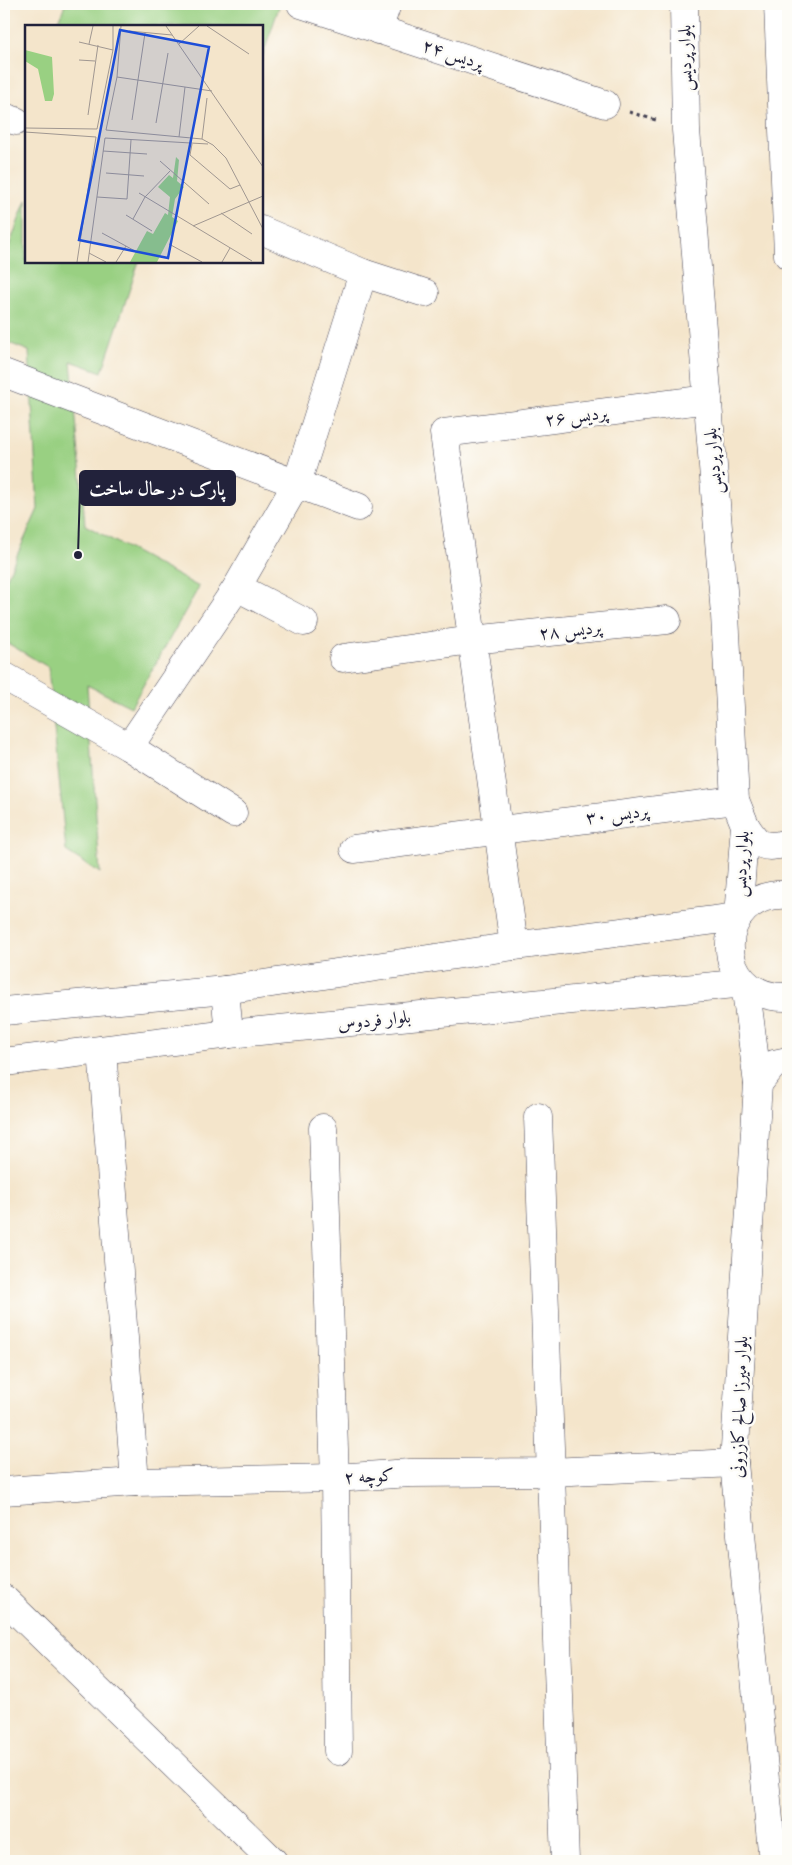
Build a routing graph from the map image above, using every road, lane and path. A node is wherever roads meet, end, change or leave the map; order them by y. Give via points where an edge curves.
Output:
1 (301, 4) edge
2 (387, 4) edge
3 (684, 4) edge
4 (778, 4) edge
5 (378, 30) junction
6 (605, 104) joint
7 (686, 130) junction
8 (262, 230) edge
9 (788, 255) edge
10 (363, 273) junction
11 (425, 293) dead end
12 (4, 373) edge
13 (708, 399) junction
14 (297, 483) junction
15 (358, 507) dead end
16 (237, 587) junction
17 (667, 620) dead end
18 (304, 622) dead end
19 (472, 640) junction
20 (343, 658) dead end
21 (4, 676) edge
22 (129, 747) junction
23 (735, 800) junction
24 (233, 813) dead end
25 (745, 825) junction
26 (498, 828) junction
27 (788, 843) edge
28 (354, 849) dead end
29 (788, 895) edge
30 (738, 917) junction
31 (514, 946) junction
32 (745, 983) junction
33 (226, 990) junction
34 (788, 996) edge
35 (4, 1010) edge
36 (229, 1034) junction
37 (102, 1050) junction
38 (788, 1061) edge
39 (4, 1062) edge
40 (758, 1084) junction
41 (538, 1117) dead end
42 (323, 1128) dead end
43 (734, 1463) junction
44 (551, 1472) junction
45 (334, 1478) junction
46 (135, 1482) junction
47 (4, 1491) edge
48 (4, 1599) edge
49 (338, 1751) dead end
50 (260, 1857) edge
51 (565, 1861) edge
52 (773, 1861) edge

1 - 5 street, پردیس ۲۴
2 - 5 street
3 - 7 street, بلوار پردیس
4 - 9 street
5 - 6 street, پردیس ۲۴
6 - 7 path
7 - 13 street, بلوار پردیس
8 - 10 street
10 - 11 street
10 - 14 street
12 - 14 street
13 - 19 street, پردیس ۲۶ via 444,433
13 - 23 street, بلوار پردیس
14 - 15 street
14 - 16 street
16 - 18 street
16 - 22 street
17 - 19 street, پردیس ۲۸
19 - 20 street, پردیس ۲۸
19 - 26 street
21 - 22 street
22 - 24 street
23 - 25 street, بلوار پردیس
23 - 26 street, پردیس ۳۰
25 - 27 street via 755,842 770,848
25 - 30 street, بلوار پردیس
26 - 28 street, پردیس ۳۰
26 - 31 street
29 - 30 street via 758,899
30 - 31 street
30 - 32 street, بلوار پردیس via 731,931 730,953 734,968
31 - 33 street
32 - 34 street via 766,995
32 - 36 street, بلوار فردوس
32 - 40 street, بلوار میرزا صالح کازرونی
33 - 35 street
33 - 36 street
36 - 37 street, بلوار فردوس
37 - 39 street, بلوار فردوس
37 - 46 street
38 - 40 street via 774,1064
40 - 43 street, بلوار میرزا صالح کازرونی
41 - 44 street
42 - 45 street
43 - 44 street, کوچه ۲
43 - 52 street, بلوار میرزا صالح کازرونی
44 - 45 street, کوچه ۲ via 410,1473
44 - 51 street
45 - 46 street, کوچه ۲
45 - 49 street
46 - 47 street, کوچه ۲
48 - 50 street

